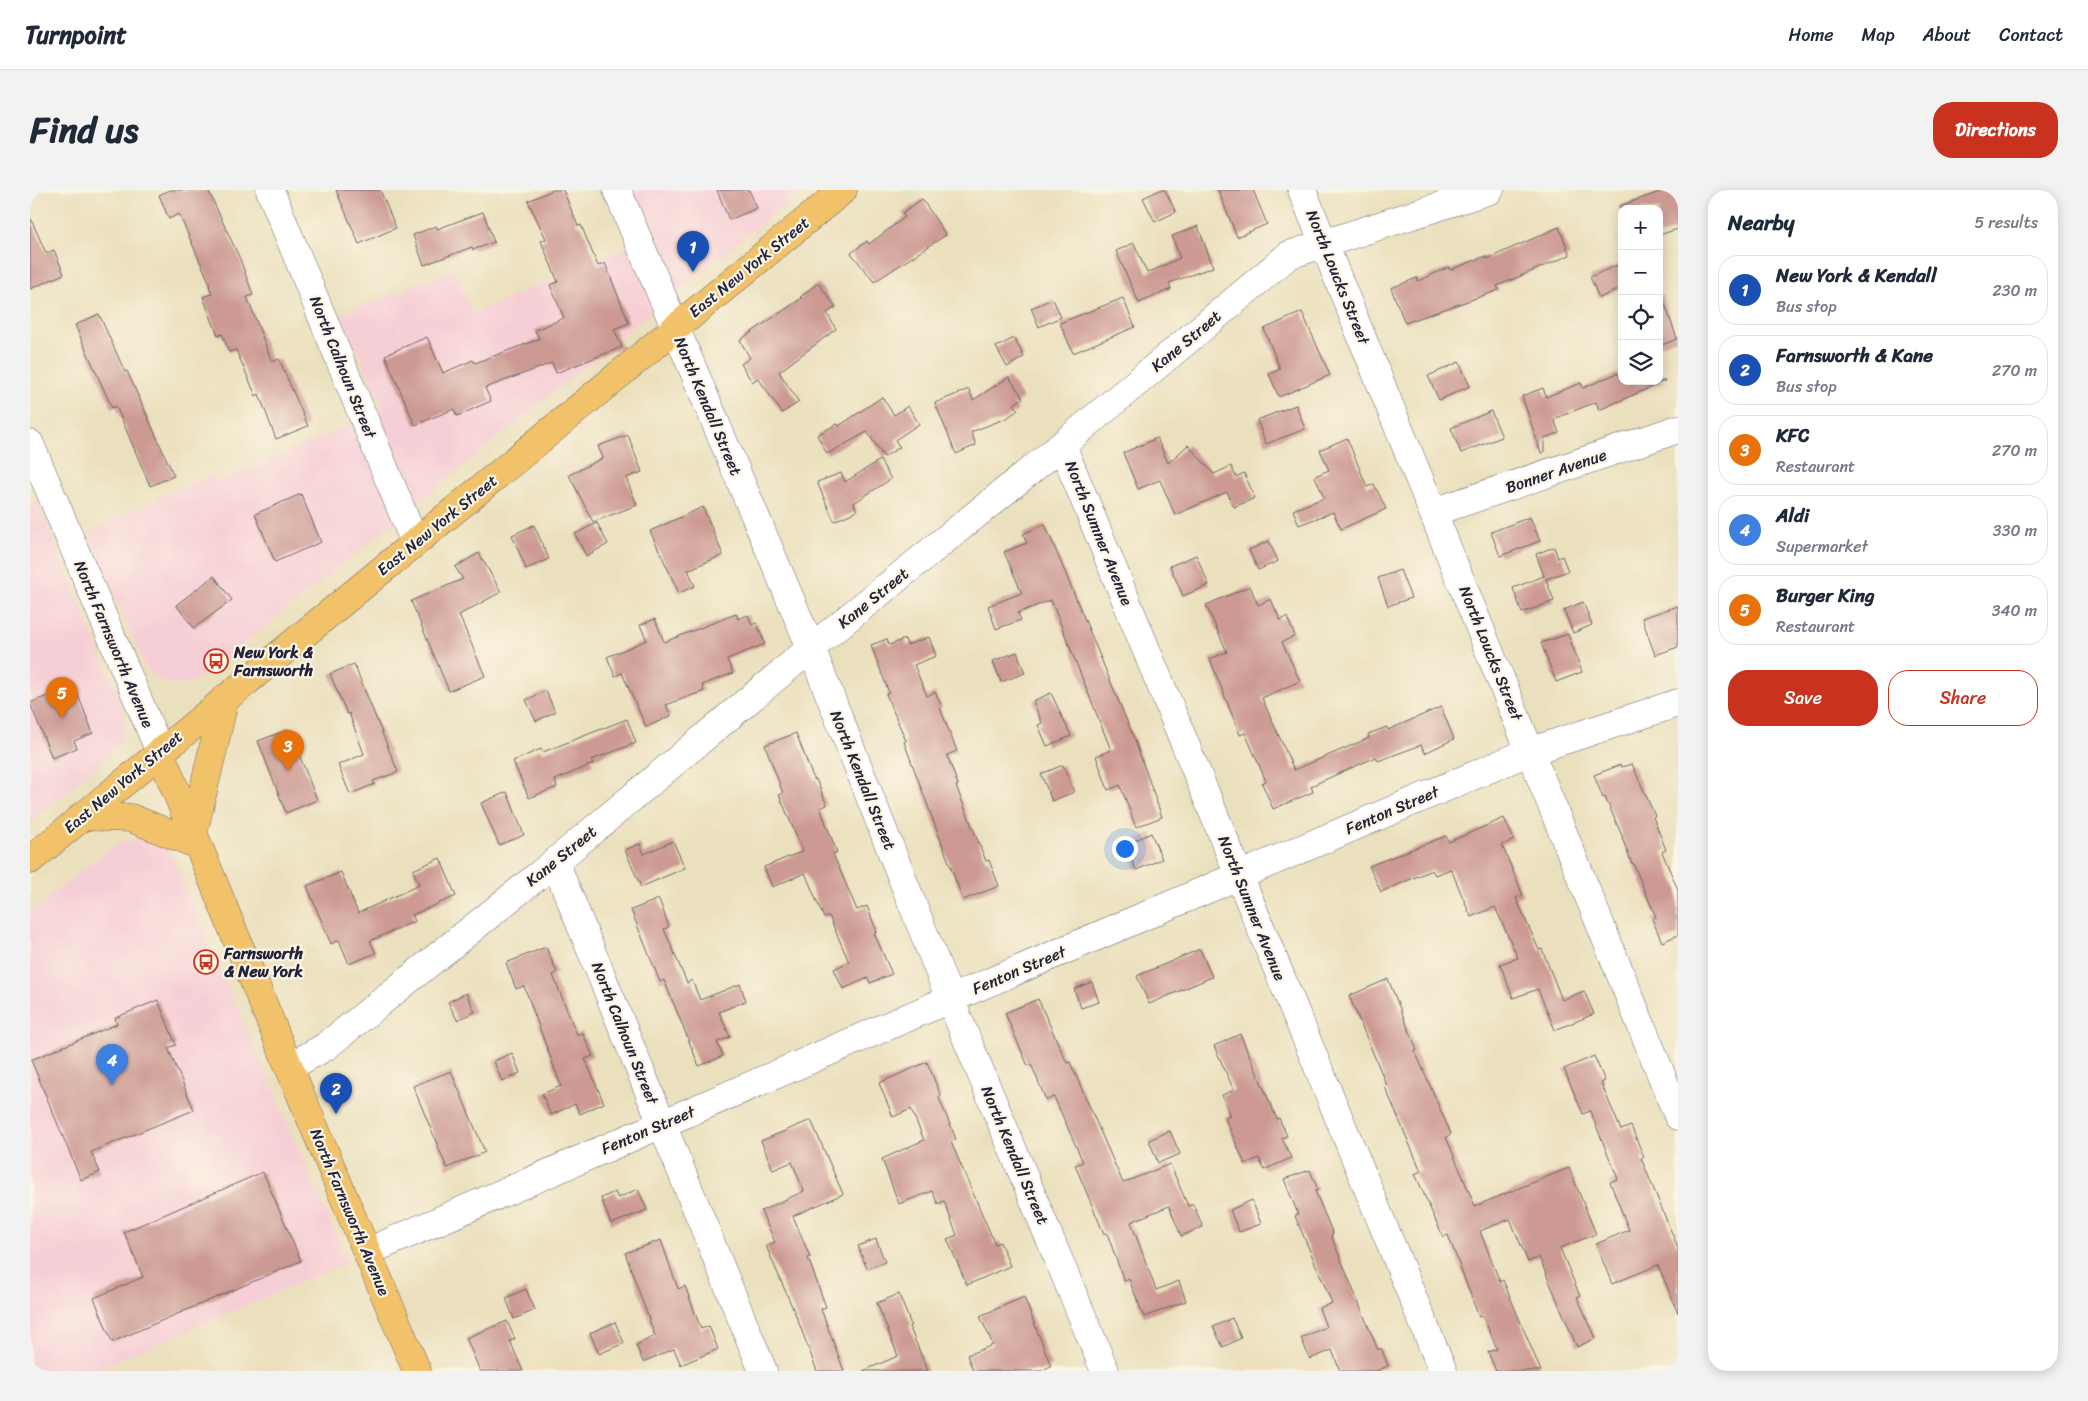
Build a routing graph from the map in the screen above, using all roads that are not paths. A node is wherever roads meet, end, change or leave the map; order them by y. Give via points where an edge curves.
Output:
1 (270, 190) edge
2 (617, 190) edge
3 (843, 190) edge
4 (1302, 190) edge
5 (1490, 190) edge
6 (1324, 244) junction
7 (675, 328) junction
8 (1678, 429) edge
9 (30, 444) edge
10 (1062, 445) junction
11 (1434, 512) junction
12 (416, 543) junction
13 (811, 648) junction
14 (225, 698) junction
15 (1678, 703) edge
16 (160, 752) junction
17 (1531, 752) junction
18 (82, 816) junction
19 (196, 839) junction
20 (30, 860) edge
21 (555, 862) junction
22 (1239, 876) junction
23 (950, 999) junction
24 (289, 1067) junction
25 (1678, 1116) edge
26 (662, 1124) junction
27 (367, 1252) junction
28 (417, 1371) edge
29 (763, 1371) edge
30 (1104, 1371) edge
31 (1443, 1371) edge

1 - 12 street, North Calhoun Street
2 - 7 street, North Kendall Street
3 - 7 main road, East New York Street
4 - 6 street, North Loucks Street
5 - 6 street, Kane Street
6 - 10 street, Kane Street via 1289,255
6 - 11 street, North Loucks Street
7 - 12 main road, East New York Street
7 - 13 street, North Kendall Street
8 - 11 street, Bonner Avenue
9 - 16 street, North Farnsworth Avenue
10 - 13 street, Kane Street
10 - 22 street, North Sumner Avenue
11 - 17 street, North Loucks Street
12 - 14 main road, East New York Street
13 - 21 street, Kane Street
13 - 23 street, North Kendall Street
14 - 16 main road, East New York Street
14 - 19 main road
15 - 17 street, Fenton Street
16 - 18 main road, East New York Street
16 - 19 main road, North Farnsworth Avenue
17 - 22 street, Fenton Street
17 - 25 street, North Loucks Street
18 - 19 main road via 131,818
18 - 20 main road, East New York Street
19 - 24 main road, North Farnsworth Avenue
21 - 24 street, Kane Street via 325,1047
21 - 26 street, North Calhoun Street
22 - 23 street, Fenton Street
22 - 31 street, North Sumner Avenue
23 - 26 street, Fenton Street
23 - 30 street, North Kendall Street
24 - 27 main road, North Farnsworth Avenue
26 - 27 street, Fenton Street
26 - 29 street, North Calhoun Street
27 - 28 main road, North Farnsworth Avenue

